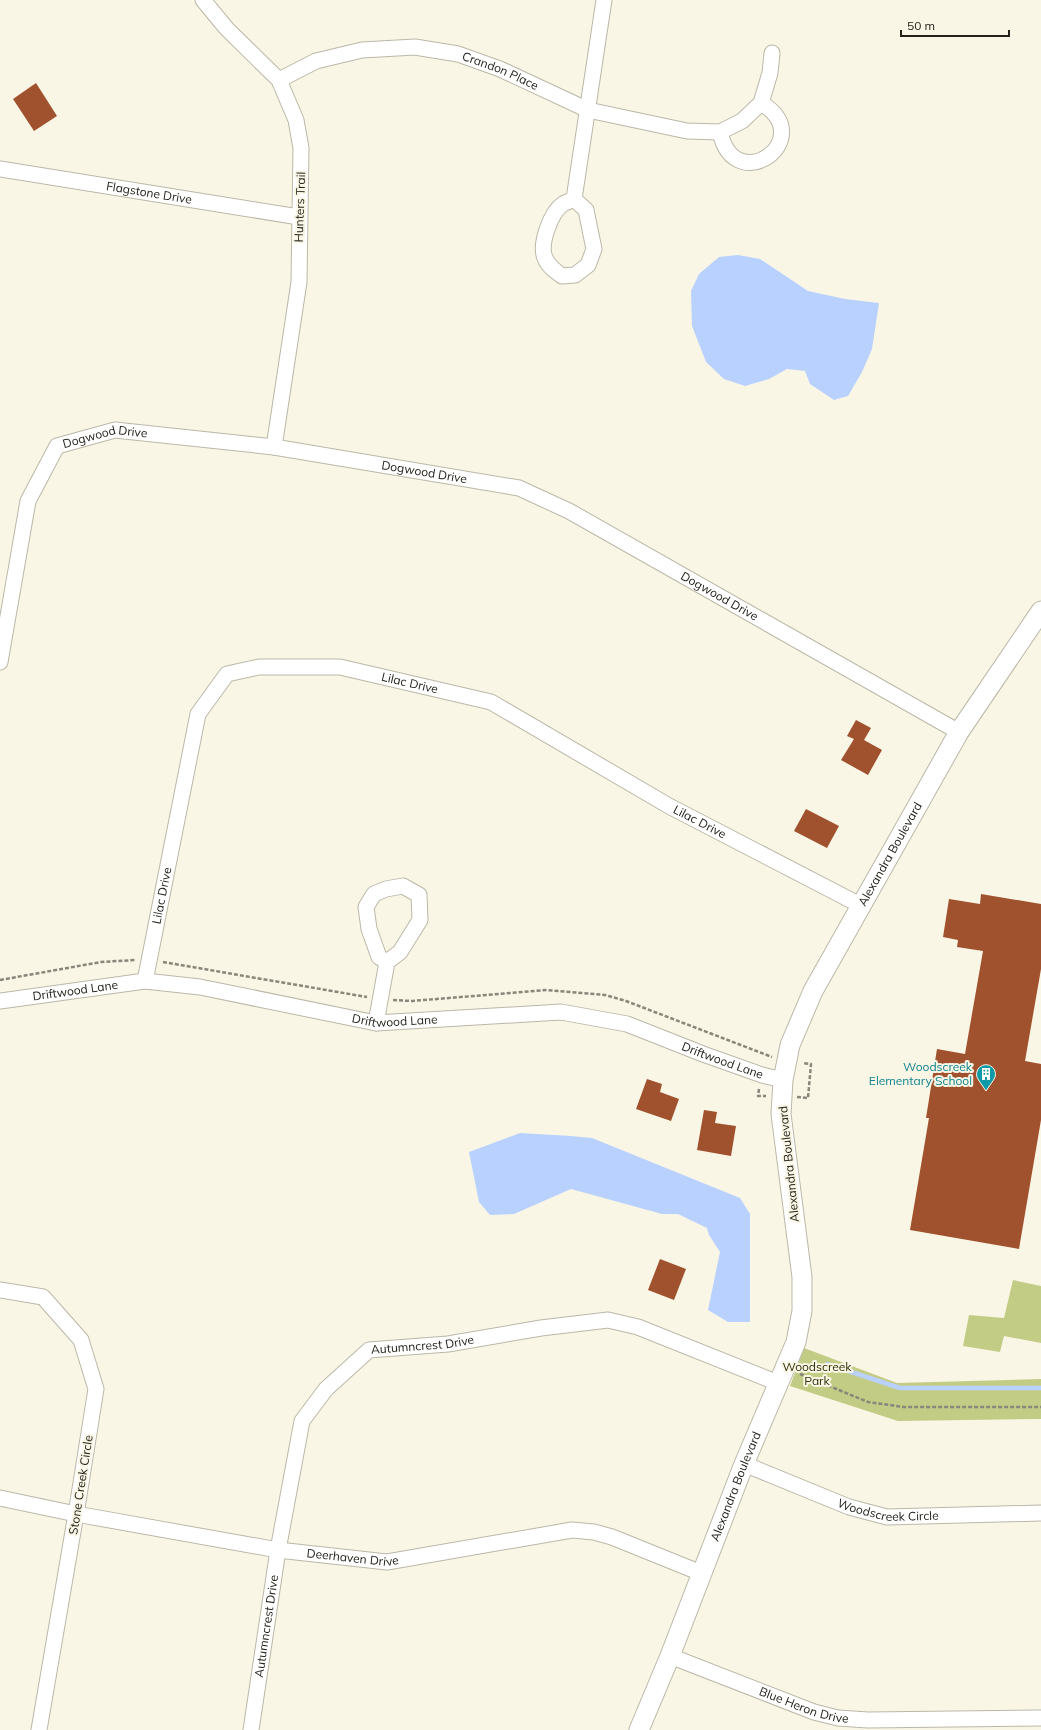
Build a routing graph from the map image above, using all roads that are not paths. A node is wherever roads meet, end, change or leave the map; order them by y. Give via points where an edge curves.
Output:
1 (203, 0) edge
2 (604, 0) edge
3 (772, 53) dead end
4 (279, 80) junction
5 (761, 103) junction
6 (588, 110) junction
7 (720, 132) junction
8 (0, 169) edge
9 (574, 199) junction
10 (299, 217) junction
11 (274, 447) junction
12 (1041, 611) edge
13 (0, 662) edge
14 (959, 732) junction
15 (862, 906) junction
16 (387, 962) junction
17 (146, 981) junction
18 (0, 1001) edge
19 (376, 1023) junction
20 (783, 1080) junction
21 (0, 1290) edge
22 (782, 1375) junction
23 (744, 1464) junction
24 (0, 1498) edge
25 (1041, 1513) edge
26 (76, 1514) junction
27 (278, 1550) junction
28 (701, 1573) junction
29 (670, 1656) junction
30 (1041, 1718) edge
31 (39, 1730) edge
32 (251, 1730) edge
33 (639, 1730) edge

1 - 4 street, Hunters Trail via 227,29
2 - 6 street
3 - 5 street, Crandon Place via 770,73
4 - 6 street, Crandon Place via 316,61 362,50 415,47 458,54 500,68
4 - 10 street, Hunters Trail via 296,120 301,148
5 - 7 street, Crandon Place via 742,121
5 - 7 street via 772,110 780,121 782,134 778,147 769,157 757,162 743,162 732,156 723,145
6 - 7 street, Crandon Place via 687,131
6 - 9 street
8 - 10 street, Flagstone Drive
9 - 9 street via 586,210 594,249 588,265 575,275 562,276 551,267 544,256 544,238 550,221 562,205
10 - 11 street, Hunters Trail via 298,282
11 - 13 street, Dogwood Drive via 115,430 57,446 28,501
11 - 14 street, Dogwood Drive via 519,488 569,511
12 - 14 street, Alexandra Boulevard
14 - 15 street, Alexandra Boulevard
15 - 17 street, Lilac Drive via 669,806 491,702 340,667 259,668 227,674 198,714
15 - 20 street, Alexandra Boulevard via 813,991 790,1044
16 - 16 street via 400,952 420,920 418,895 403,886 374,894 366,907 369,929 379,957
16 - 19 street
17 - 18 street, Driftwood Lane
17 - 19 street, Driftwood Lane via 200,987
19 - 20 street, Driftwood Lane via 561,1012 627,1024 703,1054
20 - 22 street, Alexandra Boulevard via 781,1114 802,1277 802,1311 796,1342
21 - 26 street, Stone Creek Circle via 43,1297 81,1340 96,1389
22 - 23 street, Alexandra Boulevard
22 - 27 street, Autumncrest Drive via 638,1327 608,1320 541,1328 448,1344 369,1350 326,1389 302,1421
23 - 25 street, Woodscreek Circle via 849,1507 887,1517
23 - 28 street, Alexandra Boulevard
24 - 26 street, Deerhaven Drive
26 - 27 street, Deerhaven Drive
26 - 31 street, Stone Creek Circle
27 - 28 street, Deerhaven Drive via 387,1562 572,1530 612,1537
27 - 32 street, Autumncrest Drive
28 - 29 street, Alexandra Boulevard
29 - 30 street, Blue Heron Drive via 814,1712 838,1718
29 - 33 street, Alexandra Boulevard

